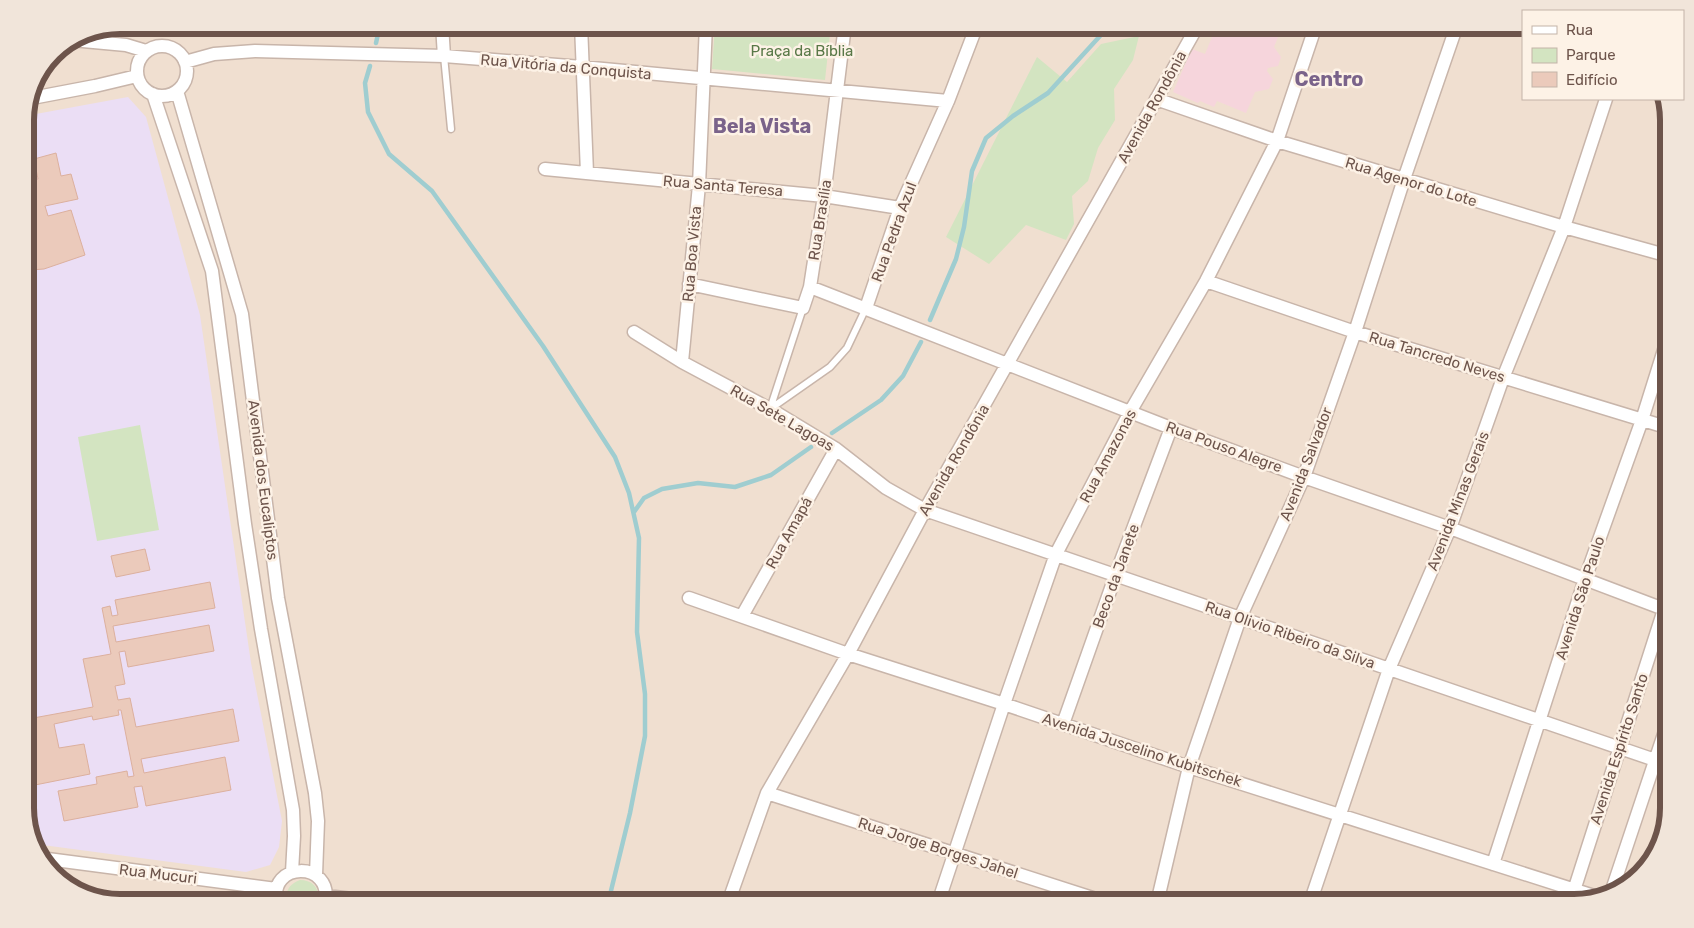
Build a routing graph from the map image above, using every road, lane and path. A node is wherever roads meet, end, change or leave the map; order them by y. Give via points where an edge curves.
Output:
1 (443, 34) edge
2 (581, 34) edge
3 (705, 34) edge
4 (844, 34) edge
5 (974, 34) edge
6 (1193, 34) edge
7 (1313, 34) edge
8 (1454, 34) edge
9 (85, 41) edge
10 (146, 51) junction
11 (444, 56) junction
12 (185, 62) junction
13 (582, 67) junction
14 (137, 76) junction
15 (703, 78) junction
16 (177, 91) junction
17 (837, 91) junction
18 (153, 94) junction
19 (37, 97) edge
20 (1156, 100) junction
21 (1606, 100) edge
22 (948, 101) junction
23 (450, 129) dead end
24 (1277, 141) junction
25 (545, 169) dead end
26 (587, 173) junction
27 (1404, 179) junction
28 (699, 185) junction
29 (824, 196) junction
30 (900, 208) junction
31 (1564, 227) junction
32 (1660, 254) edge
33 (1206, 281) junction
34 (689, 284) junction
35 (810, 286) junction
36 (803, 308) junction
37 (866, 308) junction
38 (634, 332) dead end
39 (1354, 332) junction
40 (682, 362) junction
41 (1660, 363) edge
42 (1009, 364) junction
43 (1503, 378) junction
44 (770, 409) junction
45 (1130, 412) junction
46 (1642, 420) junction
47 (1660, 425) edge
48 (1171, 428) junction
49 (836, 449) junction
50 (1304, 477) junction
51 (925, 510) junction
52 (1450, 528) junction
53 (1056, 554) junction
54 (1116, 574) junction
55 (1585, 579) junction
56 (689, 598) dead end
57 (1660, 608) edge
58 (742, 616) junction
59 (1240, 618) junction
60 (1660, 628) edge
61 (848, 654) junction
62 (1389, 668) junction
63 (1004, 704) junction
64 (1540, 720) junction
65 (1063, 724) junction
66 (1660, 745) edge
67 (1620, 748) junction
68 (1655, 760) junction
69 (1189, 766) junction
70 (767, 793) junction
71 (1340, 815) junction
72 (955, 853) junction
73 (51, 859) edge
74 (1493, 864) junction
75 (292, 872) junction
76 (316, 875) junction
77 (1614, 884) edge
78 (276, 889) junction
79 (1574, 889) junction
80 (1587, 893) edge
81 (276, 894) edge
82 (324, 894) edge
83 (731, 894) edge
84 (941, 894) edge
85 (1080, 894) edge
86 (1159, 894) edge
87 (1313, 894) edge
88 (1573, 894) edge

1 - 11 street
2 - 13 street
3 - 15 street, Rua Boa Vista
4 - 17 street, Rua Brasília
5 - 22 street, Rua Pedra Azul
6 - 20 street, Avenida Rondônia
7 - 24 street, Rua Amazonas
8 - 27 street, Avenida Salvador
9 - 10 street via 126,45
10 - 12 street via 167,47 175,50
10 - 14 street via 139,60
11 - 12 street, Rua Vitória da Conquista via 255,51 214,54
11 - 13 street, Rua Vitória da Conquista
11 - 23 lane
12 - 16 street via 186,78
13 - 15 street, Rua Vitória da Conquista
13 - 26 street
14 - 18 street via 140,84
14 - 19 street
15 - 17 street, Rua Vitória da Conquista
15 - 28 street, Rua Boa Vista
16 - 18 street via 161,96
16 - 76 street, Avenida dos Eucaliptos via 242,314 278,598 315,793 318,821
17 - 22 street, Rua Vitória da Conquista
17 - 29 street, Rua Brasília
18 - 75 street, Avenida dos Eucaliptos via 212,271 246,533 293,810
20 - 24 street, Rua Agenor do Lote
20 - 42 street, Avenida Rondônia
21 - 31 street, Avenida Minas Gerais
22 - 30 street, Rua Pedra Azul
24 - 27 street, Rua Agenor do Lote
24 - 33 street, Rua Amazonas
25 - 26 street, Rua Santa Teresa
26 - 28 street, Rua Santa Teresa
27 - 31 street, Rua Agenor do Lote
27 - 39 street, Avenida Salvador
28 - 29 street, Rua Santa Teresa
28 - 34 street, Rua Boa Vista
29 - 30 street, Rua Santa Teresa
29 - 35 street, Rua Brasília
30 - 37 street, Rua Pedra Azul
31 - 32 street, Rua Agenor do Lote
31 - 43 street, Avenida Minas Gerais
33 - 39 street, Rua Tancredo Neves
33 - 45 street, Rua Amazonas
34 - 36 street
34 - 40 street, Rua Boa Vista
35 - 36 street, Rua Brasília
35 - 37 street, Rua Pouso Alegre
36 - 44 lane, Rua Brasília
37 - 42 street, Rua Pouso Alegre
37 - 44 lane, Rua Pedra Azul via 847,348 830,367
38 - 40 street, Rua Sete Lagoas
39 - 43 street, Rua Tancredo Neves
39 - 50 street, Avenida Salvador
40 - 44 street, Rua Sete Lagoas
41 - 46 street, Avenida São Paulo
42 - 45 street, Rua Pouso Alegre
42 - 51 street, Avenida Rondônia
43 - 46 street, Rua Tancredo Neves
43 - 52 street, Avenida Minas Gerais
44 - 49 street, Rua Sete Lagoas
45 - 48 street, Rua Pouso Alegre
45 - 53 street, Rua Amazonas
46 - 47 street, Rua Tancredo Neves
46 - 55 street, Avenida São Paulo
48 - 50 street, Rua Pouso Alegre
48 - 54 street, Beco da Janete
49 - 51 street, Rua Sete Lagoas via 886,488
49 - 58 street, Rua Amapá
50 - 52 street, Rua Pouso Alegre
50 - 59 street, Avenida Salvador
51 - 53 street, Rua Olivio Ribeiro da Silva
51 - 61 street, Avenida Rondônia
52 - 55 street, Rua Pouso Alegre
52 - 62 street, Avenida Minas Gerais
53 - 54 street, Rua Olivio Ribeiro da Silva
53 - 63 street, Rua Amazonas
54 - 59 street, Rua Olivio Ribeiro da Silva
54 - 65 street, Beco da Janete
55 - 57 street, Rua Pouso Alegre
55 - 64 street, Avenida São Paulo
56 - 58 street, Avenida Juscelino Kubitschek
58 - 61 street, Avenida Juscelino Kubitschek
59 - 62 street, Rua Olivio Ribeiro da Silva
59 - 69 street, Avenida Salvador
60 - 67 street, Avenida Espírito Santo
61 - 63 street, Avenida Juscelino Kubitschek
61 - 70 street, Avenida Rondônia
62 - 64 street, Rua Olivio Ribeiro da Silva
62 - 71 street, Avenida Minas Gerais
63 - 65 street, Avenida Juscelino Kubitschek
63 - 72 street, Rua Amazonas
64 - 67 street, Rua Olivio Ribeiro da Silva
64 - 74 street, Avenida São Paulo
65 - 69 street, Avenida Juscelino Kubitschek
66 - 68 street
67 - 68 street, Rua Olivio Ribeiro da Silva
67 - 79 street, Avenida Espírito Santo
68 - 77 street
69 - 71 street, Avenida Juscelino Kubitschek
69 - 86 street, Avenida Salvador
70 - 72 street, Rua Jorge Borges Jahel
70 - 83 street, Avenida Rondônia
71 - 74 street, Avenida Juscelino Kubitschek
71 - 87 street, Avenida Minas Gerais
72 - 84 street, Rua Amazonas
72 - 85 street, Rua Jorge Borges Jahel
73 - 78 street, Rua Mucuri
74 - 79 street, Avenida Juscelino Kubitschek
75 - 76 street via 300,870
75 - 78 street
76 - 82 street via 322,881
78 - 81 street
79 - 80 street, Avenida Juscelino Kubitschek
79 - 88 street, Avenida Espírito Santo

